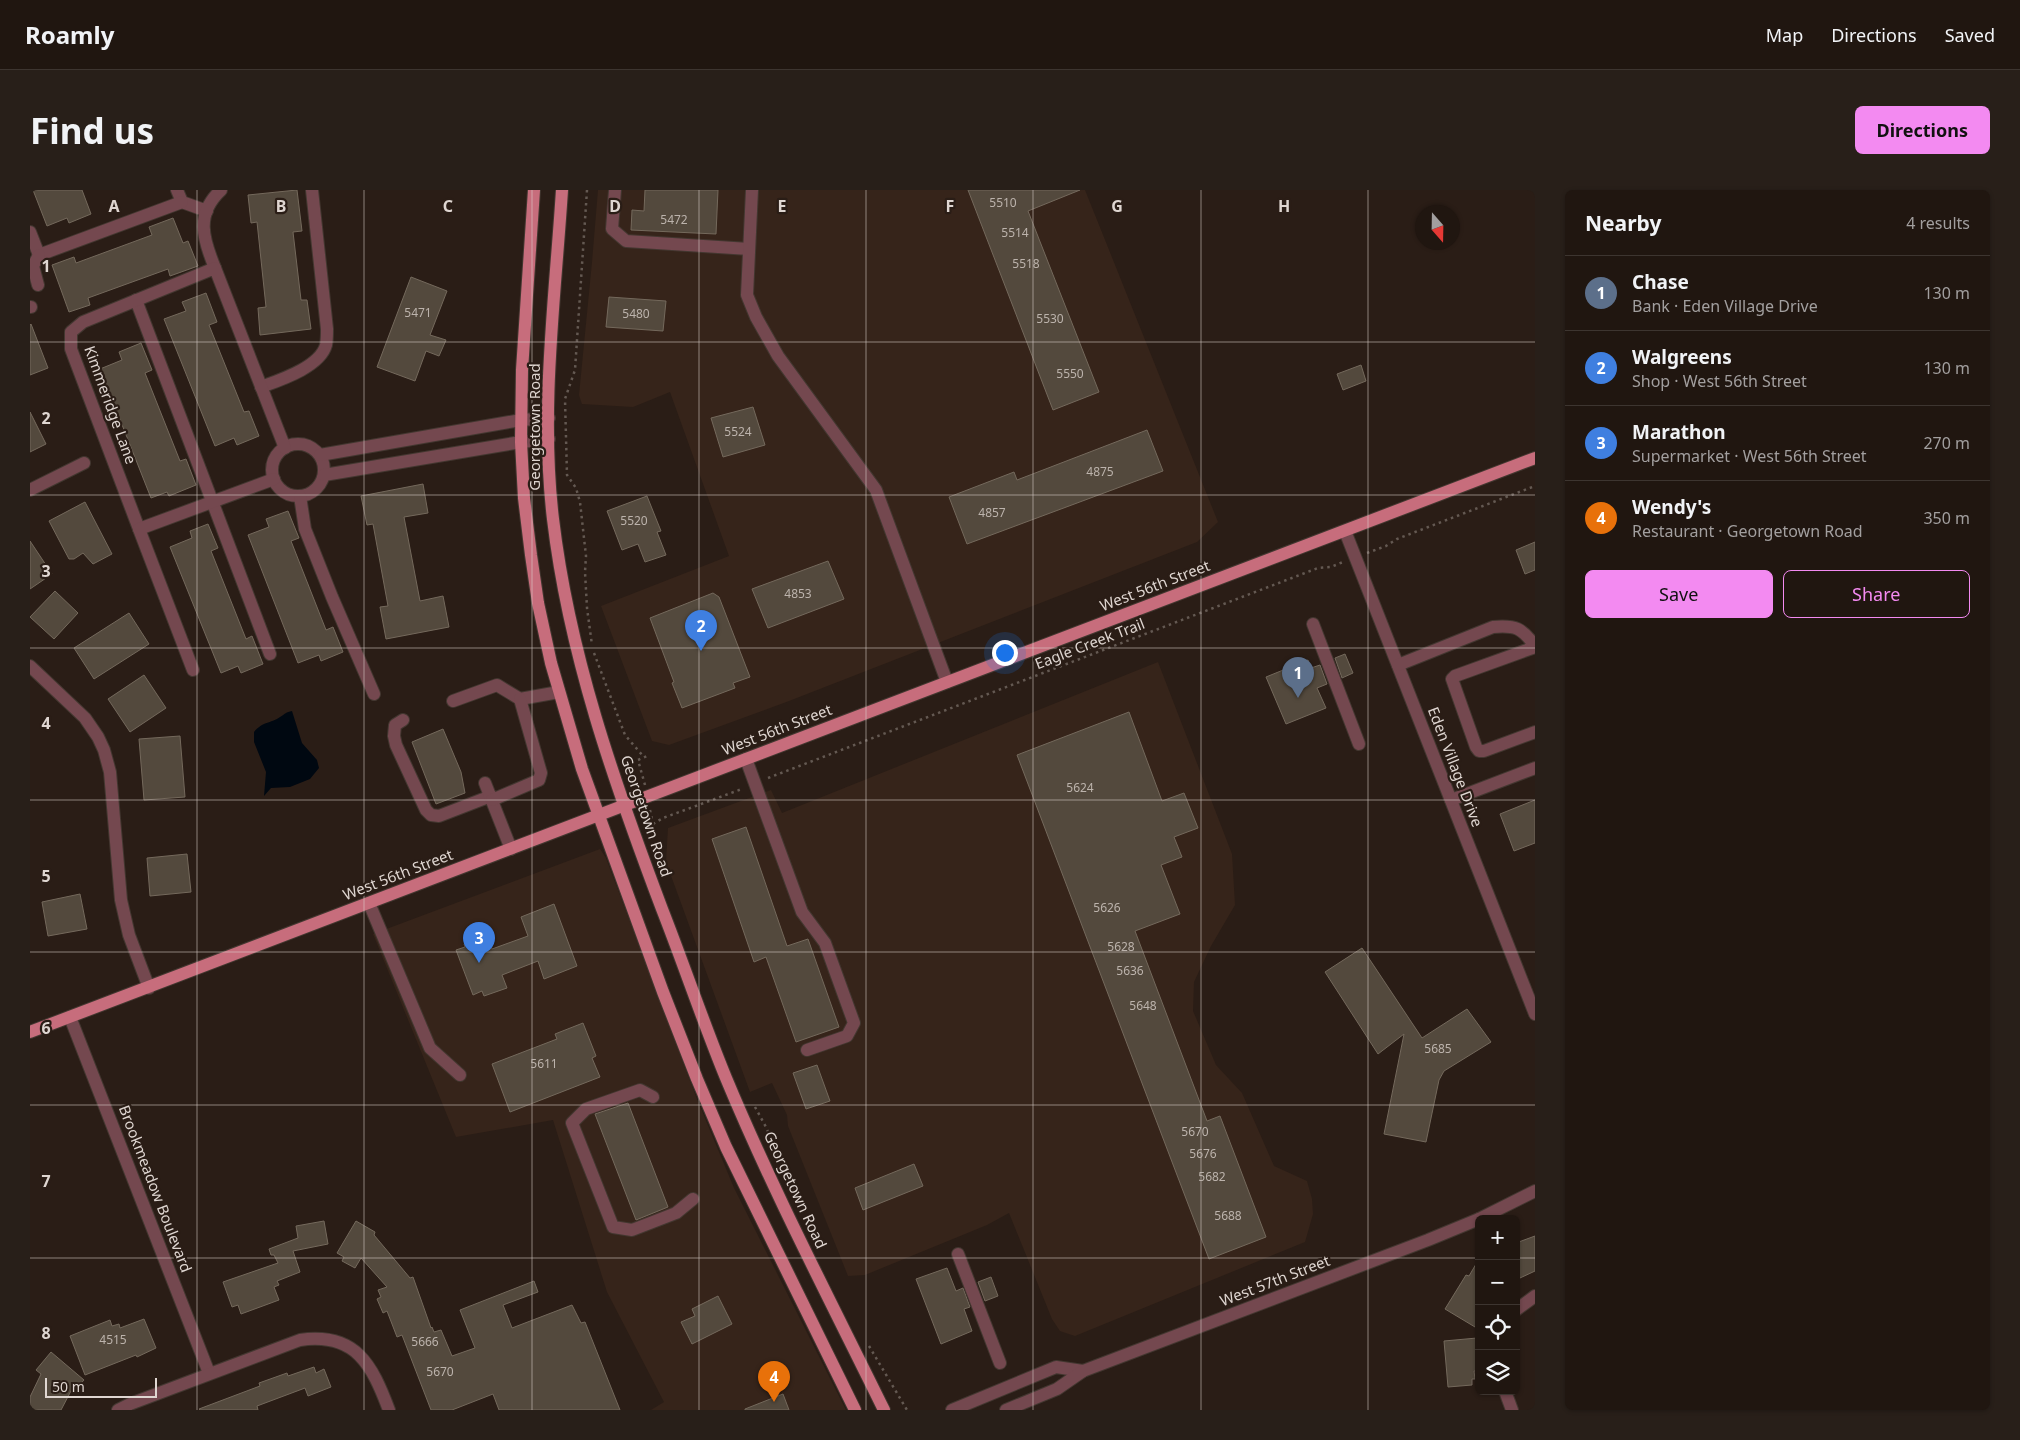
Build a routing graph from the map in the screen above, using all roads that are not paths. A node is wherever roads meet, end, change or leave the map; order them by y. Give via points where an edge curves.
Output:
1 (177, 190) edge
2 (221, 190) edge
3 (312, 190) edge
4 (534, 190) edge
5 (562, 190) edge
6 (615, 190) edge
7 (752, 190) edge
8 (182, 202) junction
9 (207, 211) junction
10 (30, 232) edge
11 (749, 249) junction
12 (39, 255) junction
13 (215, 268) junction
14 (38, 285) dead end
15 (136, 300) junction
16 (261, 387) junction
17 (549, 418) junction
18 (521, 420) junction
19 (549, 439) junction
20 (521, 442) junction
21 (285, 448) junction
22 (320, 455) junction
23 (1535, 458) edge
24 (84, 463) dead end
25 (324, 475) junction
26 (274, 479) junction
27 (30, 490) edge
28 (300, 496) junction
29 (213, 502) junction
30 (139, 529) junction
31 (1346, 531) junction
32 (1313, 624) dead end
33 (1535, 646) edge
34 (270, 654) dead end
35 (1398, 665) junction
36 (30, 666) edge
37 (193, 670) dead end
38 (947, 682) junction
39 (559, 692) junction
40 (374, 694) dead end
41 (520, 700) junction
42 (453, 701) dead end
43 (403, 720) dead end
44 (1535, 732) edge
45 (1359, 744) dead end
46 (746, 759) junction
47 (1535, 768) edge
48 (486, 783) dead end
49 (492, 798) junction
50 (1451, 800) junction
51 (625, 805) junction
52 (598, 815) junction
53 (511, 849) junction
54 (370, 903) junction
55 (149, 988) junction
56 (1535, 1014) edge
57 (70, 1017) junction
58 (30, 1032) edge
59 (808, 1050) dead end
60 (460, 1075) dead end
61 (652, 1097) dead end
62 (1535, 1191) edge
63 (692, 1199) dead end
64 (1487, 1215) edge
65 (1475, 1221) edge
66 (958, 1254) dead end
67 (1535, 1296) edge
68 (1520, 1307) edge
69 (1000, 1363) dead end
70 (1083, 1371) junction
71 (209, 1373) junction
72 (1506, 1395) edge
73 (118, 1410) edge
74 (390, 1410) edge
75 (855, 1410) edge
76 (884, 1410) edge
77 (952, 1410) edge
78 (1006, 1410) edge
79 (1512, 1410) edge

1 - 8 street
2 - 9 street via 210,200
3 - 16 street via 327,329 326,346 314,361 295,374
4 - 18 main road, Georgetown Road
5 - 17 main road, Georgetown Road
6 - 11 street via 612,229 626,242
7 - 11 street
8 - 9 street
8 - 12 street
9 - 13 street via 202,230
10 - 12 street
11 - 38 street via 747,296 756,317 778,356 876,490
12 - 14 street via 33,266
13 - 15 street, Kimmeridge Lane
13 - 16 street
15 - 29 street
15 - 30 street, Kimmeridge Lane via 83,322 71,332 71,349
16 - 21 street
17 - 18 street
17 - 19 main road, Georgetown Road
18 - 20 main road, Georgetown Road
18 - 22 street
19 - 20 street
19 - 51 main road, Georgetown Road via 553,518 572,628 593,709
20 - 25 street
20 - 39 main road, Georgetown Road via 526,523 535,584
21 - 22 street via 308,445
21 - 26 street via 273,462
22 - 25 street
23 - 31 main road, West 56th Street
24 - 27 street
25 - 28 street via 316,490
26 - 28 street via 284,492
26 - 29 street
28 - 40 street via 305,529
29 - 30 street
29 - 34 street
30 - 37 street, Kimmeridge Lane
31 - 35 street, Eden Village Drive
31 - 38 main road, West 56th Street
32 - 45 street
33 - 35 street via 1524,631 1510,626 1494,627
33 - 44 street via 1455,676 1452,680 1479,751
35 - 50 street, Eden Village Drive
36 - 55 street via 85,718 104,750 110,772 120,900
38 - 46 main road, West 56th Street
39 - 41 street
39 - 52 main road, Georgetown Road
41 - 42 street via 497,685
41 - 49 street via 541,773 539,780
43 - 49 street via 396,724 396,746 431,815 439,816
46 - 51 main road, West 56th Street
46 - 59 street via 802,912 825,943 854,1024 847,1036
47 - 50 street
48 - 49 street
49 - 53 street
50 - 56 street, Eden Village Drive
51 - 52 main road, West 56th Street
51 - 76 main road, Georgetown Road via 726,1078 779,1198
52 - 53 main road, West 56th Street
52 - 75 main road, Georgetown Road via 684,1046 726,1146
53 - 54 main road, West 56th Street
54 - 55 main road, West 56th Street
54 - 60 street via 430,1048
55 - 57 main road, West 56th Street
57 - 58 main road, West 56th Street
57 - 71 street, Brookmeadow Boulevard
61 - 63 street via 640,1090 586,1109 572,1122 612,1227 632,1230 676,1213
62 - 64 street, West 57th Street
65 - 70 street, West 57th Street
66 - 69 street
67 - 68 street
70 - 77 street, West 57th Street via 1056,1367
70 - 78 street, West 57th Street via 1058,1389
71 - 73 street
71 - 74 street via 300,1340 328,1339 344,1344 369,1366
72 - 79 street

